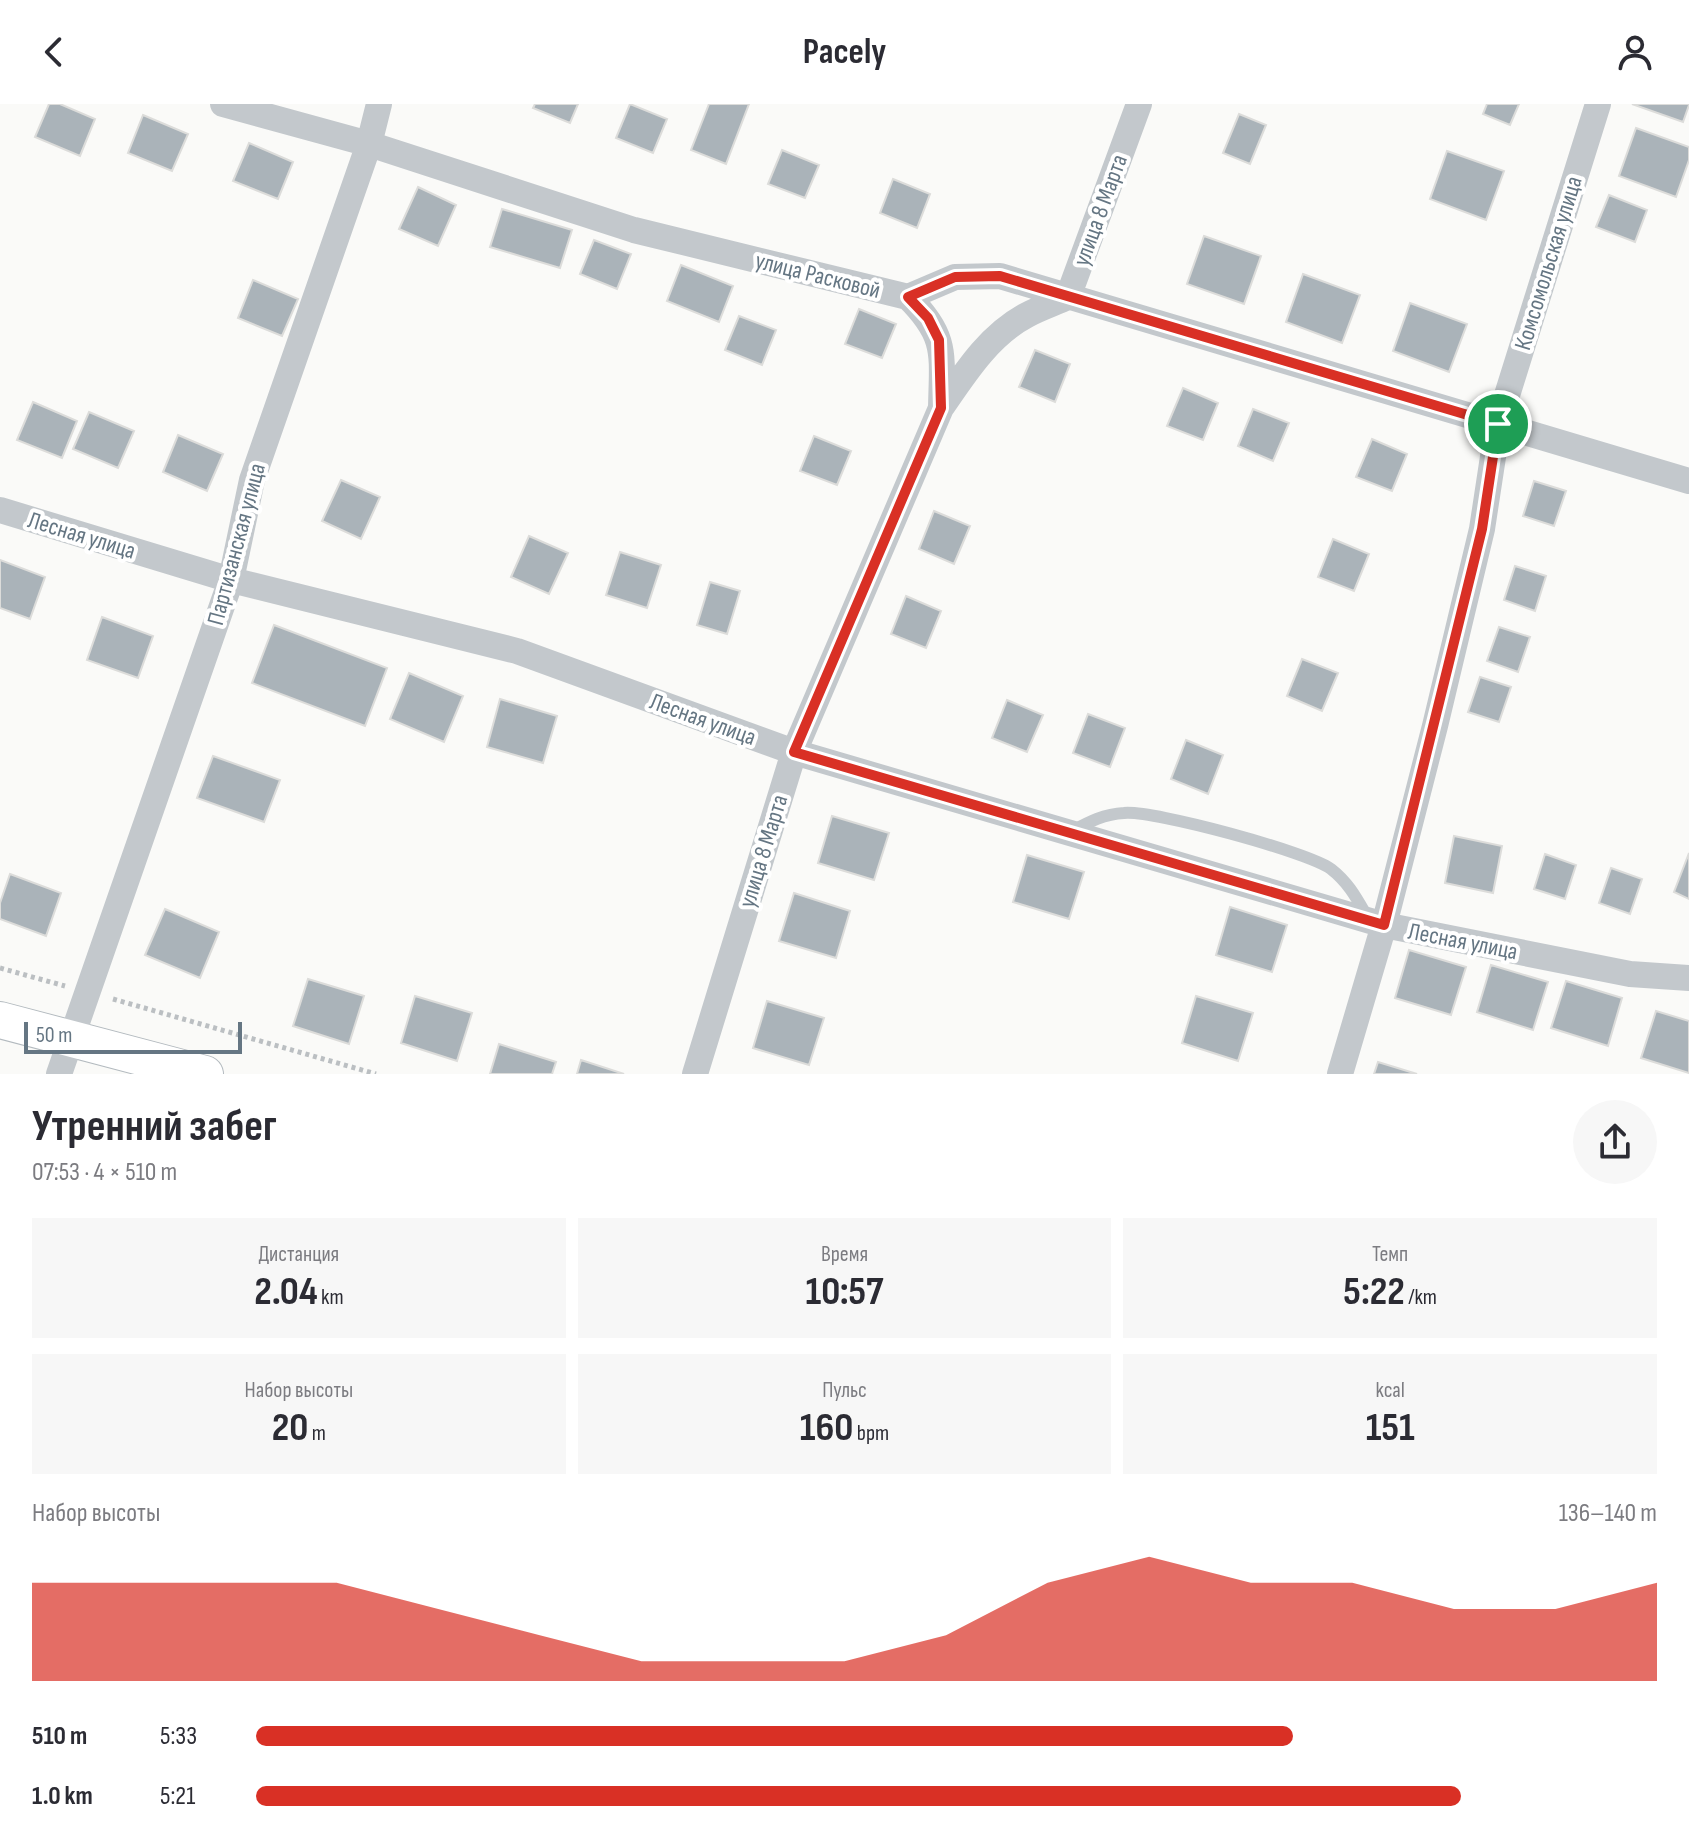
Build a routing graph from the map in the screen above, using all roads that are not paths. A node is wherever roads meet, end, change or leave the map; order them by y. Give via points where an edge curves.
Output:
1 (223, 104) edge
2 (379, 104) edge
3 (1139, 104) edge
4 (1598, 104) edge
5 (369, 144) junction
6 (908, 297) junction
7 (1068, 297) junction
8 (941, 408) junction
9 (1498, 424) junction
10 (1689, 481) edge
11 (0, 510) edge
12 (231, 580) junction
13 (794, 752) junction
14 (1069, 833) junction
15 (1377, 923) junction
16 (1689, 978) edge
17 (0, 1020) edge
18 (70, 1039) junction
19 (59, 1074) edge
20 (205, 1074) edge
21 (695, 1074) edge
22 (1340, 1074) edge

1 - 5 street, улица Расковой
2 - 5 street, Партизанская улица
3 - 7 street, улица 8 Марта
4 - 9 street, Комсомольская улица
5 - 6 street, улица Расковой via 634,230
5 - 12 street, Партизанская улица via 252,480
6 - 7 street, улица Расковой via 955,277 1000,276
6 - 8 street via 939,340
7 - 8 street, улица 8 Марта via 1026,315 994,338
7 - 9 street, улица Расковой
8 - 13 street, улица 8 Марта
9 - 10 street, улица Расковой
9 - 15 street, Комсомольская улица via 1482,529
11 - 12 street, Лесная улица
12 - 13 street, Лесная улица via 517,651
12 - 18 street, Партизанская улица
13 - 14 street, Лесная улица
13 - 21 street, улица 8 Марта
14 - 15 street, Лесная улица
14 - 15 lane via 1096,818 1126,812 1296,853 1329,867
15 - 16 street, Лесная улица via 1630,974
15 - 22 street, Комсомольская улица
17 - 18 main road
18 - 19 street, Партизанская улица
18 - 20 main road

